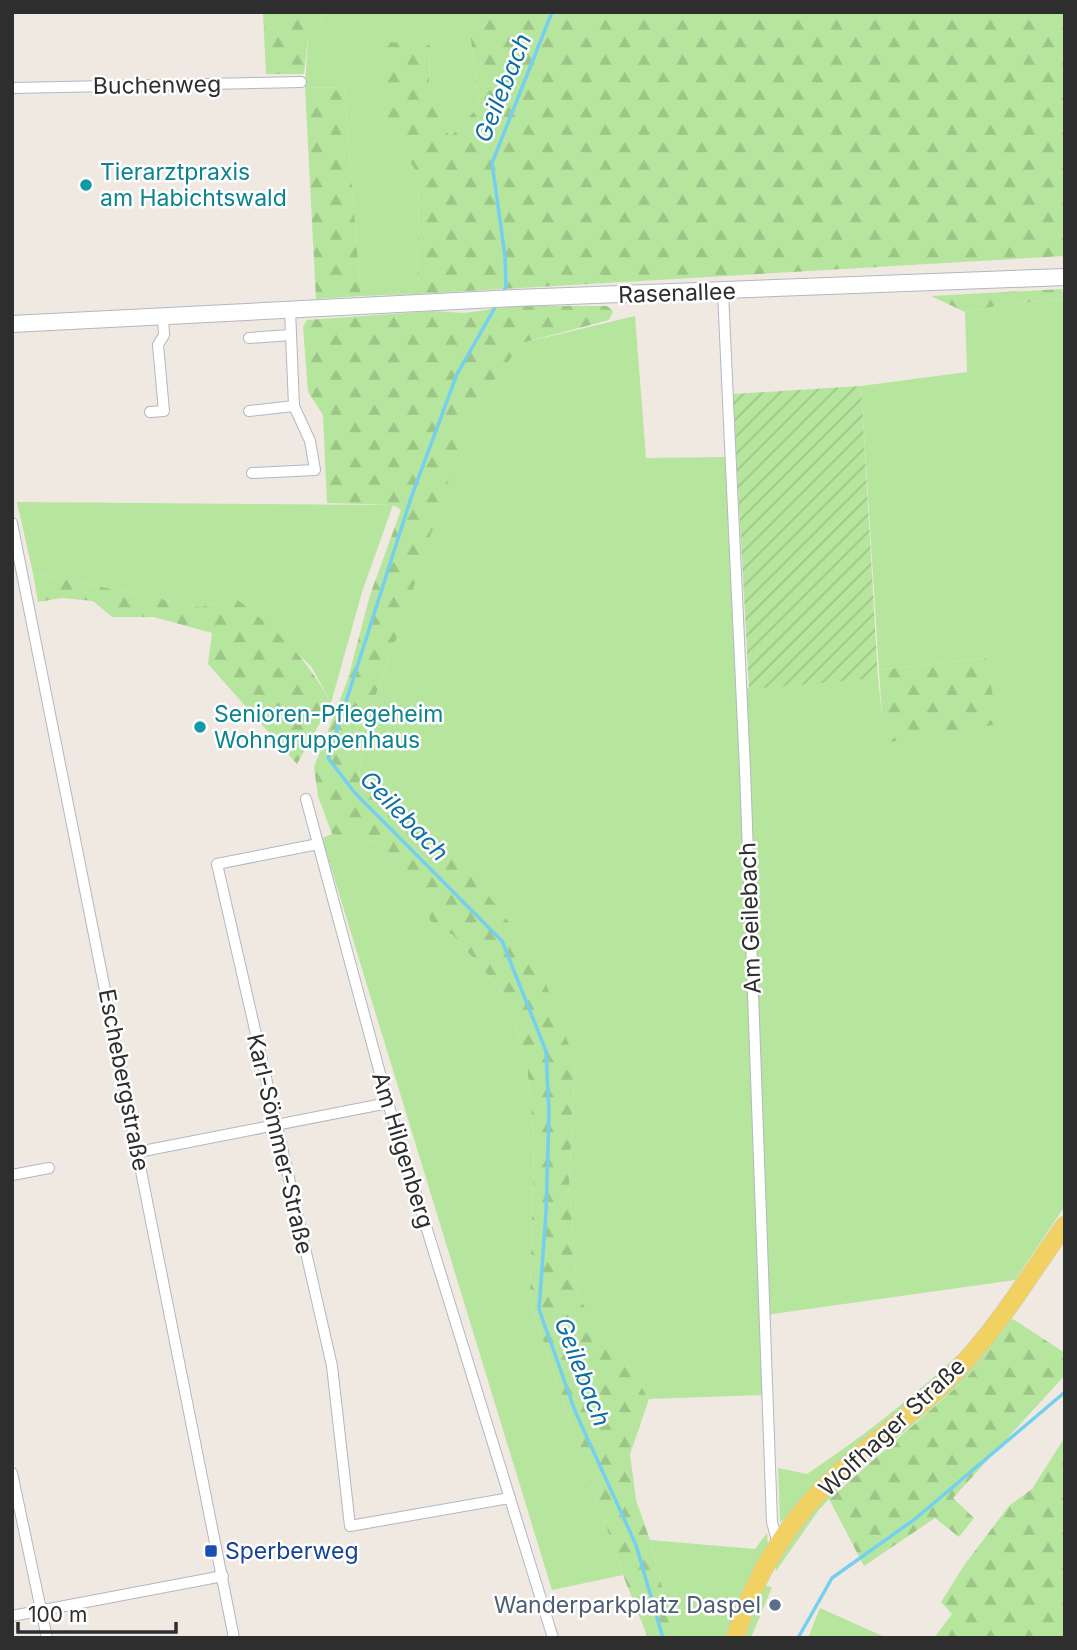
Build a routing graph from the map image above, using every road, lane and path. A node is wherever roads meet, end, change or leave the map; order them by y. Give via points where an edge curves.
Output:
1 (301, 82) dead end
2 (12, 88) edge
3 (1065, 277) edge
4 (723, 292) junction
5 (290, 310) junction
6 (163, 316) junction
7 (12, 324) edge
8 (290, 335) junction
9 (249, 338) dead end
10 (294, 406) junction
11 (249, 411) dead end
12 (150, 412) dead end
13 (252, 473) dead end
14 (12, 523) edge
15 (16, 564) edge
16 (306, 799) dead end
17 (318, 844) junction
18 (388, 1103) junction
19 (277, 1126) junction
20 (138, 1152) junction
21 (49, 1168) dead end
22 (12, 1175) edge
23 (1065, 1226) edge
24 (12, 1473) edge
25 (510, 1498) junction
26 (778, 1544) junction
27 (223, 1576) junction
28 (42, 1610) junction
29 (12, 1616) edge
30 (47, 1638) edge
31 (234, 1638) edge
32 (553, 1638) edge
33 (735, 1638) edge

1 - 2 street, Buchenweg
3 - 4 main road, Rasenallee
4 - 5 main road, Rasenallee
4 - 26 street, Am Geilebach via 772,1522
5 - 6 main road, Rasenallee
5 - 8 street
6 - 7 main road, Rasenallee
6 - 12 street via 164,335 158,345 164,411
8 - 9 street
8 - 10 street
10 - 11 street
10 - 13 street via 310,441 316,470
14 - 15 street, Eschebergstraße
15 - 20 street, Eschebergstraße
16 - 17 street, Am Hilgenberg
17 - 18 street, Am Hilgenberg
17 - 19 street, Karl-Sömmer-Straße via 217,864
18 - 19 street
18 - 25 street, Am Hilgenberg
19 - 20 street
19 - 25 street, Karl-Sömmer-Straße via 332,1366 350,1527
20 - 27 street, Eschebergstraße
21 - 22 street
23 - 26 main road, Wolfhager Straße via 958,1370 837,1475
24 - 28 street
25 - 32 street, Am Hilgenberg
26 - 33 main road, Wolfhager Straße via 744,1607
27 - 28 street
27 - 31 street, Eschebergstraße
28 - 29 street
28 - 30 street

